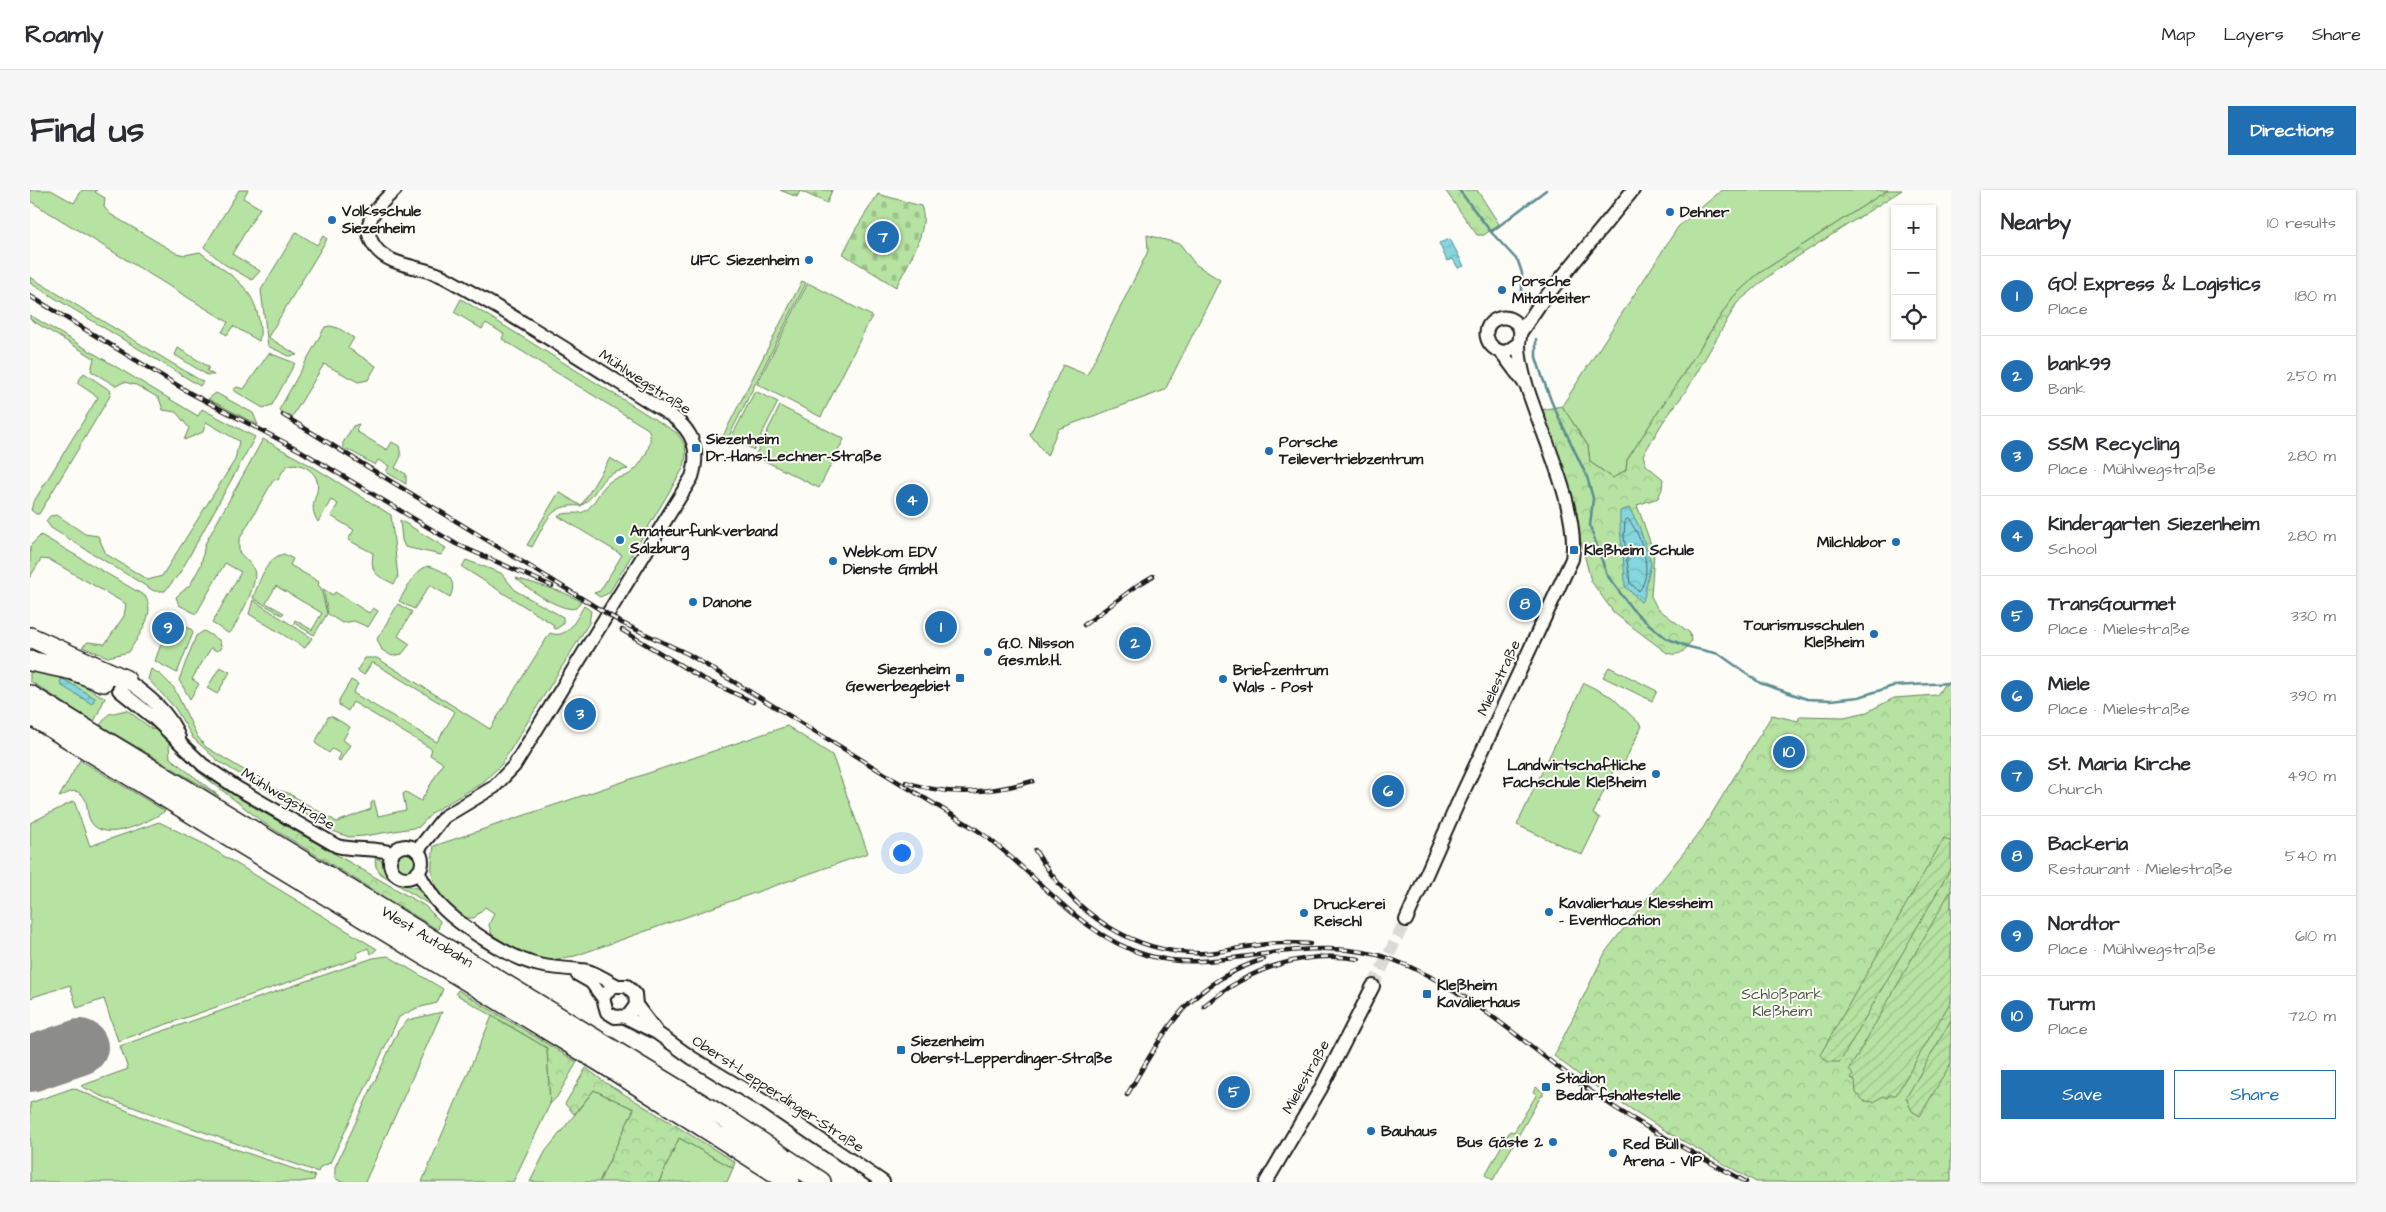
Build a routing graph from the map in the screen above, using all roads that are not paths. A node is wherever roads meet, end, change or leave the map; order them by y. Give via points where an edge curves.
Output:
1 (395, 190) edge
2 (1633, 190) edge
3 (1518, 333) junction
4 (1501, 352) junction
5 (1527, 386) junction
6 (30, 637) edge
7 (30, 661) edge
8 (122, 685) junction
9 (30, 695) edge
10 (30, 715) edge
11 (87, 739) junction
12 (417, 851) junction
13 (392, 853) junction
14 (418, 872) junction
15 (1406, 920) tunnel mouth
16 (574, 971) junction
17 (616, 985) junction
18 (1373, 986) tunnel mouth
19 (603, 998) junction
20 (636, 1005) junction
21 (625, 1017) junction
22 (657, 1033) junction
23 (790, 1182) edge
24 (821, 1182) edge
25 (883, 1182) edge
26 (1266, 1182) edge

1 - 12 street, Mühlwegstraße via 370,218 370,238 381,254 444,277 656,406 685,427 696,448 692,477 514,766 494,787 444,817
2 - 3 street
3 - 4 street via 1511,351
3 - 4 street, Mielestraße via 1505,317 1489,325 1487,342
3 - 5 street, Mielestraße
4 - 5 street, Mielestraße
5 - 15 street, Mielestraße via 1573,532 1572,559
6 - 8 highway
7 - 8 highway
8 - 13 street, Mühlwegstraße via 159,707 181,742 202,765 236,788 330,843 343,848 373,848
9 - 11 highway, West Autobahn
10 - 11 highway, West Autobahn
11 - 23 highway, West Autobahn
11 - 24 highway, West Autobahn via 728,1120
12 - 13 street, Mühlwegstraße via 401,846
12 - 14 street via 421,863
13 - 14 street via 390,863 394,873 404,877
14 - 16 street, Oberst-Lepperdinger-Straße via 442,908 484,938 526,961
16 - 17 street, Oberst-Lepperdinger-Straße via 582,969
16 - 19 street, Oberst-Lepperdinger-Straße via 591,982
17 - 19 street via 606,991
17 - 20 street, Oberst-Lepperdinger-Straße via 632,989
18 - 26 street, Mielestraße via 1320,1090
19 - 21 street, Oberst-Lepperdinger-Straße via 607,1012 615,1017
20 - 21 street via 634,1011
20 - 22 street, Oberst-Lepperdinger-Straße
21 - 22 street, Oberst-Lepperdinger-Straße
22 - 25 street, Oberst-Lepperdinger-Straße

